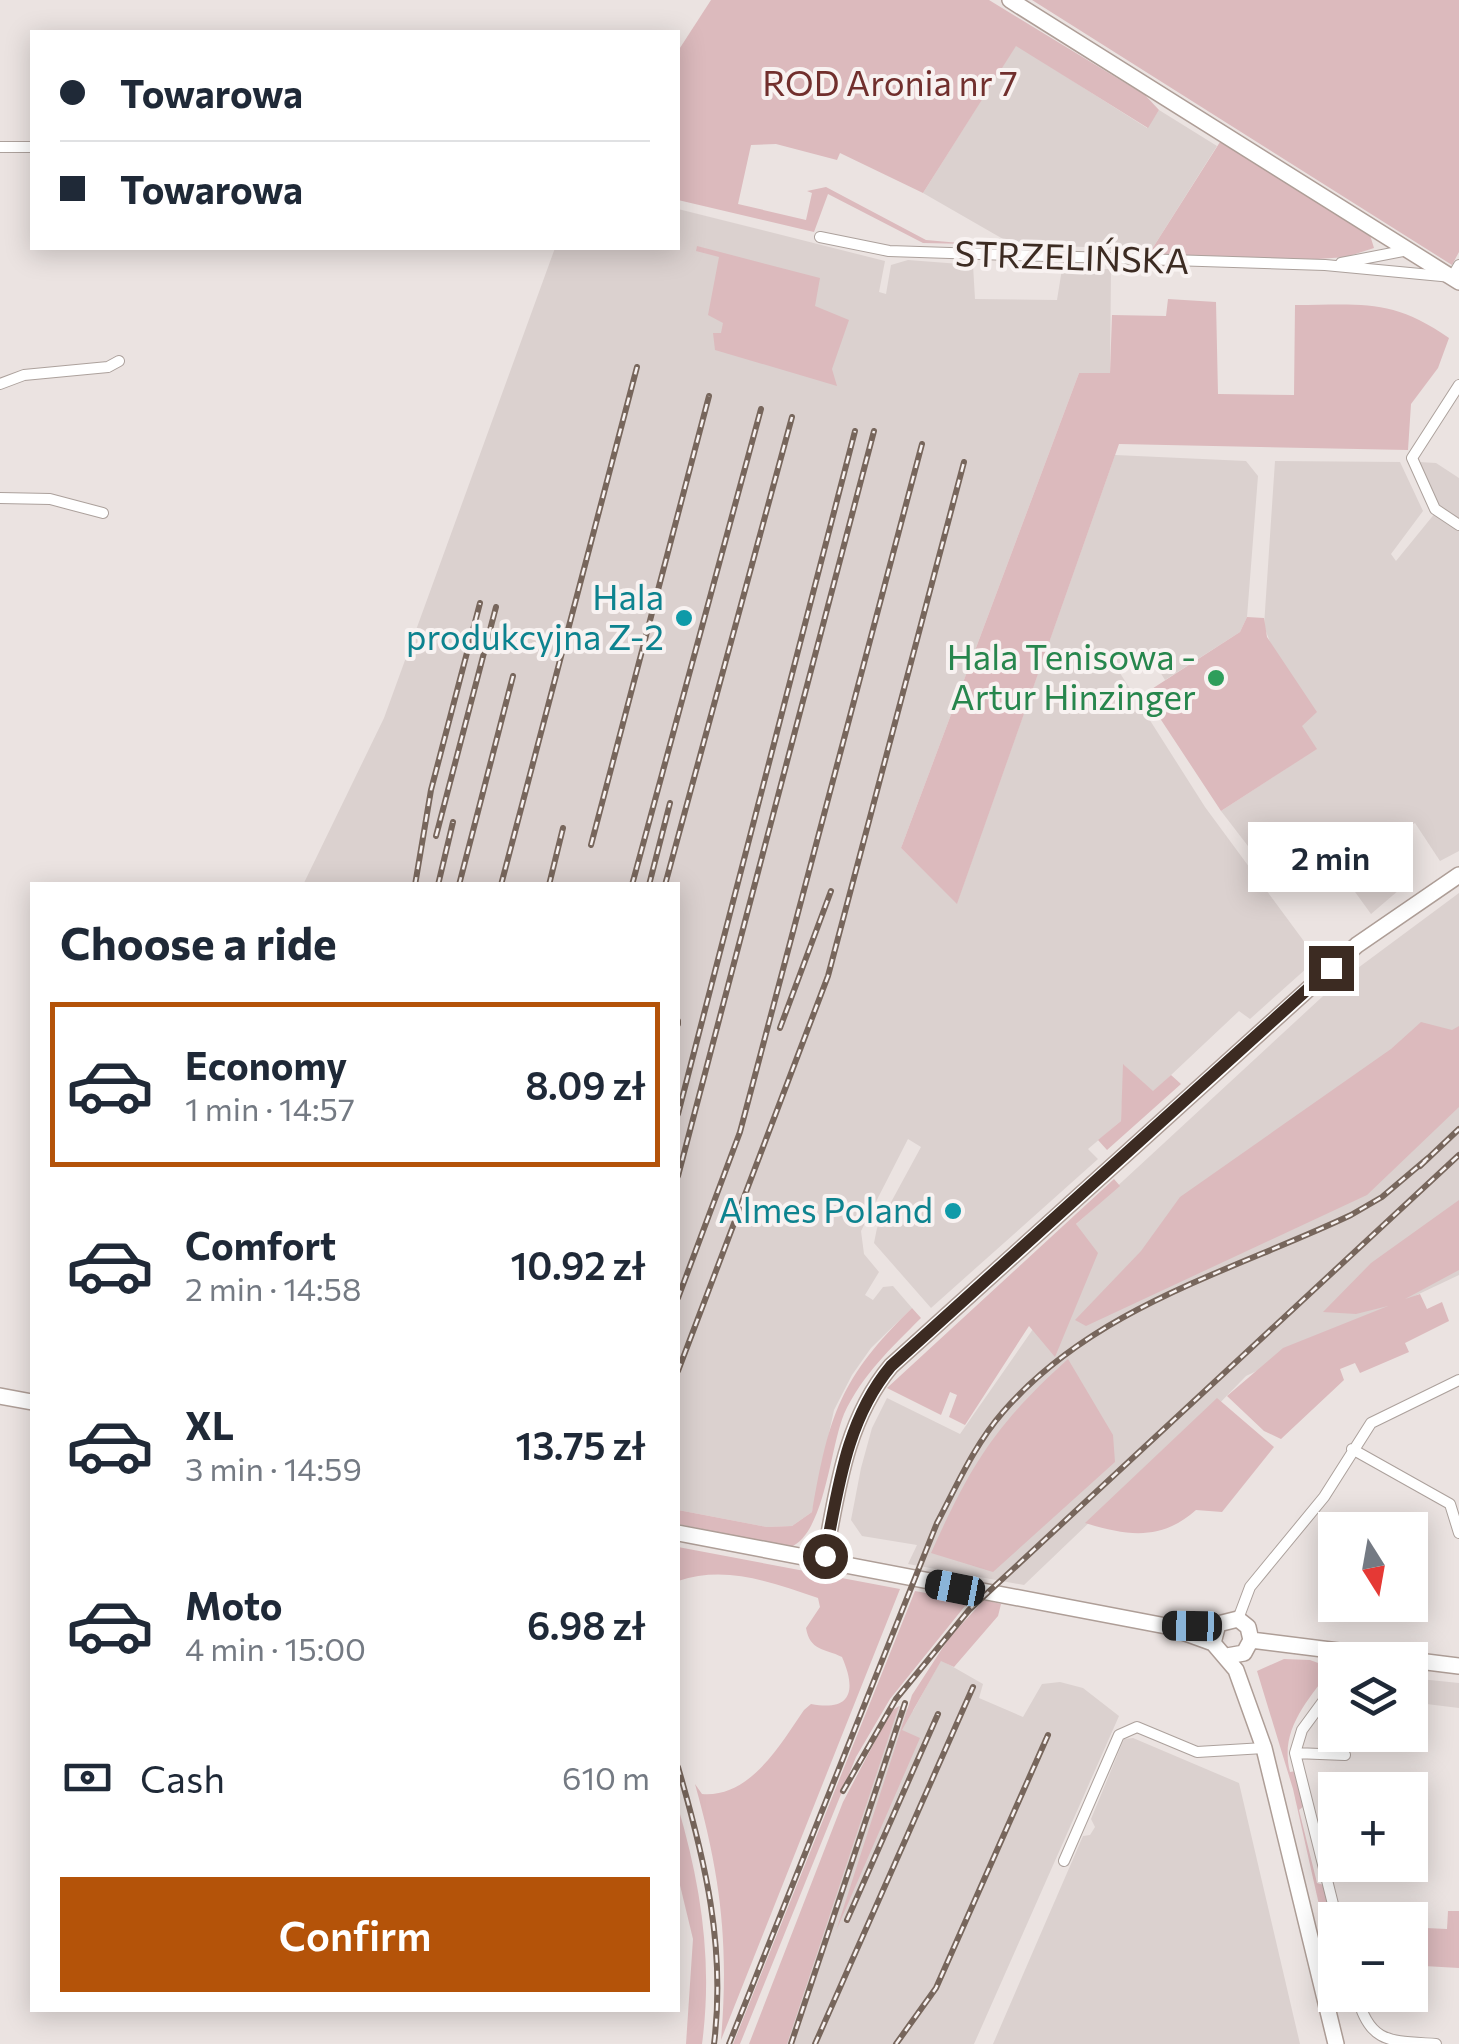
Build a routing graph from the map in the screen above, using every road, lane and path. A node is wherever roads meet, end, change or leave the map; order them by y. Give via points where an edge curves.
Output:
1 (1010, 0) edge
2 (0, 147) edge
3 (30, 147) edge
4 (1378, 230) junction
5 (820, 236) dead end
6 (1409, 250) junction
7 (1375, 258) junction
8 (1325, 265) junction
9 (1397, 273) junction
10 (1457, 275) edge
11 (118, 360) dead end
12 (0, 384) edge
13 (1459, 385) edge
14 (0, 498) edge
15 (102, 512) dead end
16 (1459, 525) edge
17 (1459, 875) edge
18 (1459, 1380) edge
19 (0, 1396) edge
20 (30, 1402) edge
21 (1352, 1449) junction
22 (1454, 1502) edge
23 (680, 1533) edge
24 (1459, 1533) edge
25 (824, 1561) junction
26 (1238, 1619) junction
27 (1214, 1635) junction
28 (1241, 1649) junction
29 (1318, 1654) edge
30 (1428, 1663) edge
31 (1459, 1666) edge
32 (1318, 1708) edge
33 (1264, 1748) junction
34 (1295, 1753) junction
35 (1344, 1755) dead end
36 (1064, 1861) dead end
37 (1333, 1902) edge
38 (1363, 2012) edge
39 (1336, 2044) edge
40 (1436, 2044) edge

1 - 4 main road
2 - 3 street
4 - 6 main road
4 - 7 street
5 - 8 street, STRZELIŃSKA via 889,252
6 - 7 street, STRZELIŃSKA
6 - 9 street
6 - 10 main road
7 - 8 street, STRZELIŃSKA
8 - 9 street, STRZELIŃSKA
9 - 10 street, STRZELIŃSKA
11 - 12 street via 108,368 24,375
13 - 16 street via 1412,458 1436,509
14 - 15 street via 50,499
17 - 25 main road via 1356,945 891,1366 856,1421
18 - 21 street via 1371,1423
19 - 20 main road
21 - 22 street
21 - 26 street via 1324,1497 1250,1587
22 - 24 street
23 - 25 main road
25 - 27 main road
26 - 27 main road via 1226,1619
26 - 28 main road via 1248,1627
27 - 28 main road
28 - 29 main road
28 - 33 main road
30 - 31 main road
32 - 34 street
33 - 36 street via 1198,1752 1137,1728 1119,1735
33 - 39 main road
34 - 35 street
34 - 37 street
38 - 40 street via 1372,2032 1388,2041

